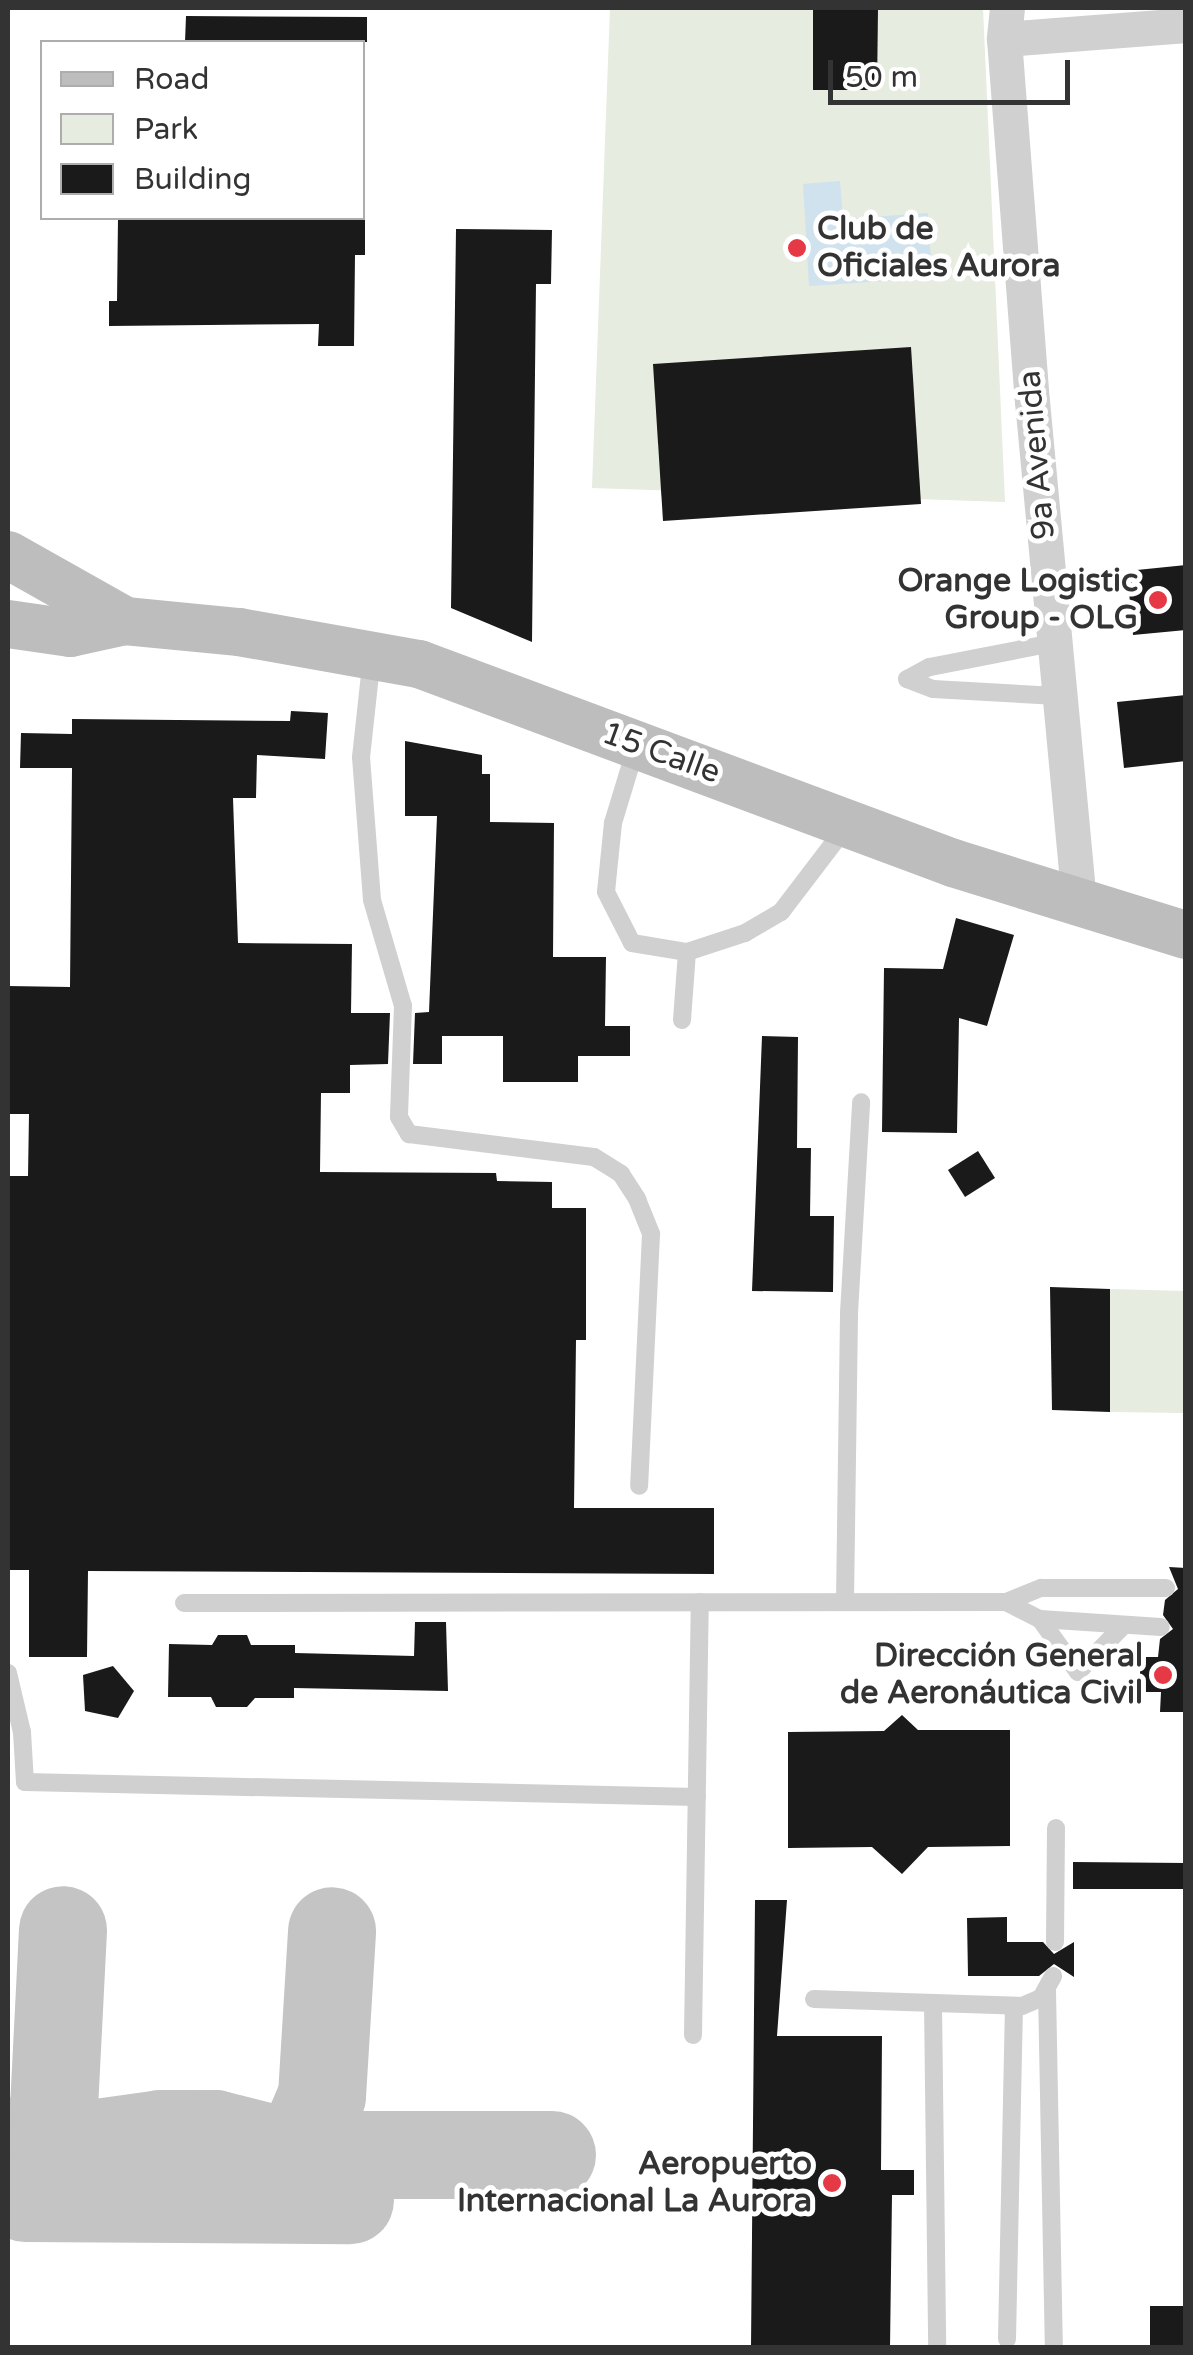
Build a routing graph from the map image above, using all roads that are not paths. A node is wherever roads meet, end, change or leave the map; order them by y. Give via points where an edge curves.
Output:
1 (1005, 24) edge
2 (1186, 25) edge
3 (8, 555) edge
4 (124, 621) junction
5 (8, 624) edge
6 (1053, 643) junction
7 (372, 654) junction
8 (1057, 696) junction
9 (637, 744) junction
10 (848, 823) junction
11 (1079, 902) junction
12 (1186, 936) edge
13 (687, 952) junction
14 (682, 1020) dead end
15 (860, 1102) dead end
16 (639, 1486) dead end
17 (1166, 1588) dead end
18 (845, 1601) junction
19 (700, 1602) junction
20 (1006, 1602) junction
21 (184, 1603) dead end
22 (1040, 1619) junction
23 (1123, 1626) junction
24 (1161, 1627) dead end
25 (8, 1673) edge
26 (697, 1798) junction
27 (1056, 1828) dead end
28 (1055, 1942) dead end
29 (814, 1999) dead end
30 (933, 2003) junction
31 (1014, 2006) junction
32 (693, 2034) dead end
33 (1007, 2339) dead end
34 (937, 2348) edge
35 (1054, 2348) edge

1 - 2 street
1 - 6 street, 9a Avenida
3 - 4 main road
4 - 5 main road via 70,633
4 - 7 main road, 15 Calle
6 - 8 street, 9a Avenida
6 - 8 lane via 929,668 907,679 933,689
7 - 9 main road, 15 Calle via 442,672
7 - 16 lane via 360,758 372,900 403,1006 399,1117 409,1134 594,1157 620,1174 637,1199 651,1234
8 - 11 street, 9a Avenida
9 - 10 main road, 15 Calle
9 - 13 lane via 613,823 606,892 632,943
10 - 11 main road, 15 Calle
10 - 13 lane via 781,912
11 - 12 main road, 15 Calle
13 - 14 lane
15 - 18 lane
17 - 20 lane via 1040,1588
18 - 19 lane
18 - 20 lane
19 - 21 lane
19 - 26 lane
20 - 22 lane
22 - 23 lane
22 - 23 lane via 1078,1672
23 - 24 lane
25 - 26 lane via 25,1782
26 - 32 lane
27 - 28 lane
29 - 30 lane
30 - 31 lane
30 - 34 lane
31 - 33 lane
31 - 35 lane via 1034,2004 1050,1984

